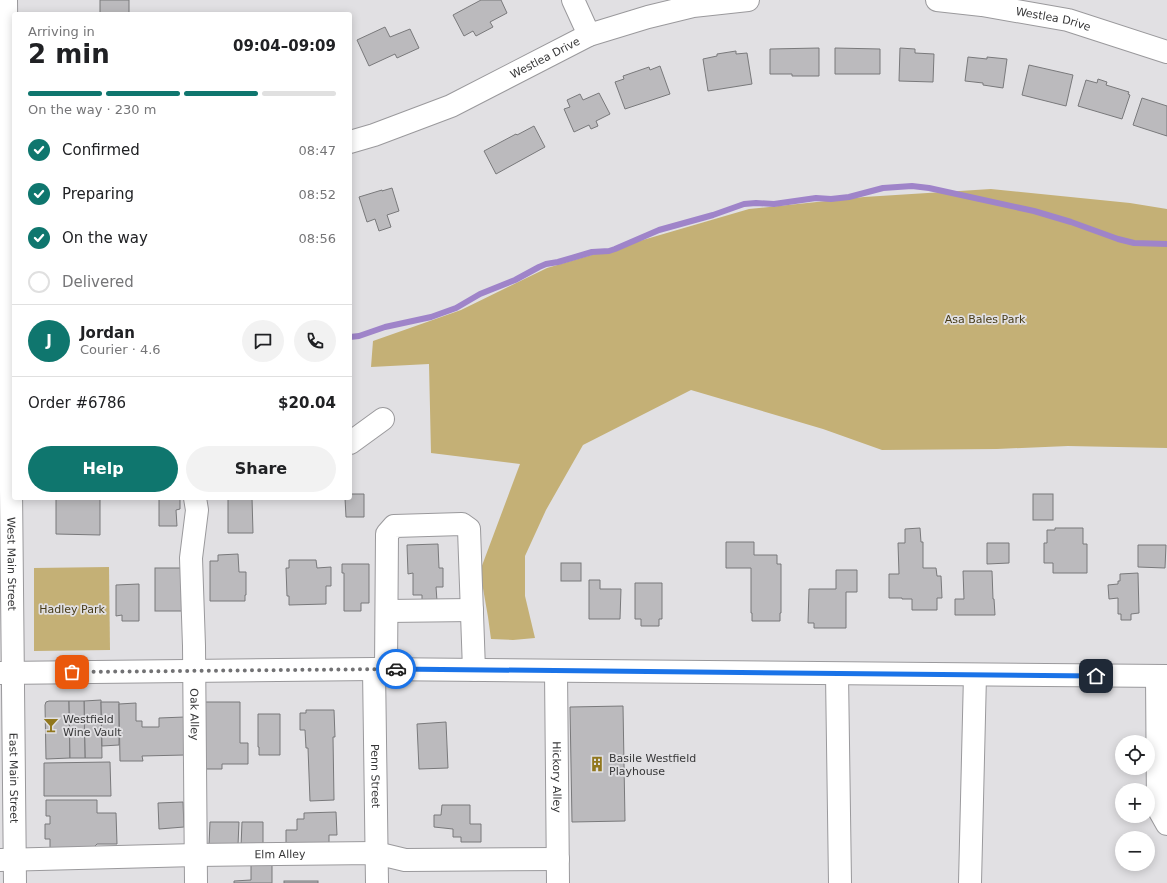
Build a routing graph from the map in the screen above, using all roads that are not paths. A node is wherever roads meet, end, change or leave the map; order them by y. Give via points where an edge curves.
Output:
1 (6, 0) edge
2 (573, 0) edge
3 (748, 0) edge
4 (937, 0) edge
5 (589, 35) junction
6 (1167, 52) edge
7 (352, 141) edge
8 (7, 163) edge
9 (12, 293) edge
10 (12, 411) edge
11 (383, 419) dead end
12 (352, 442) edge
13 (12, 474) edge
14 (195, 500) edge
15 (472, 610) junction
16 (387, 611) junction
17 (380, 669) junction
18 (474, 670) junction
19 (195, 671) junction
20 (556, 671) junction
21 (6, 673) edge
22 (837, 674) junction
23 (975, 675) junction
24 (1162, 676) edge
25 (1167, 824) edge
26 (376, 853) junction
27 (196, 855) junction
28 (558, 859) junction
29 (7, 860) edge
30 (15, 883) edge
31 (196, 883) edge
32 (377, 883) edge
33 (558, 883) edge
34 (840, 883) edge
35 (970, 883) edge

1 - 8 street, West Main Street
2 - 5 street
3 - 5 street, Westlea Drive via 693,6
4 - 6 street, Westlea Drive via 982,4 1068,20
5 - 7 street, Westlea Drive via 451,106
8 - 9 street, West Main Street
9 - 10 street, West Main Street
10 - 13 street, West Main Street
11 - 12 street
13 - 21 street, West Main Street
14 - 19 street, Oak Alley via 197,510 191,558
15 - 16 street
15 - 16 street, Penn Street via 469,528 462,524 394,526 387,534
15 - 18 street
16 - 17 street, Penn Street
17 - 18 street
17 - 19 street
17 - 26 street, Penn Street
18 - 20 street
19 - 21 street
19 - 27 street, Oak Alley
20 - 22 street
20 - 28 street, Hickory Alley
21 - 29 street, East Main Street
22 - 23 street
22 - 34 street
23 - 24 street
23 - 35 street
24 - 25 street via 1158,808
26 - 27 street, Elm Alley
26 - 28 street, Elm Alley via 405,860
26 - 32 street, Penn Street
27 - 29 street, Elm Alley
27 - 31 street, Oak Alley
28 - 33 street, Hickory Alley
29 - 30 street, East Main Street

